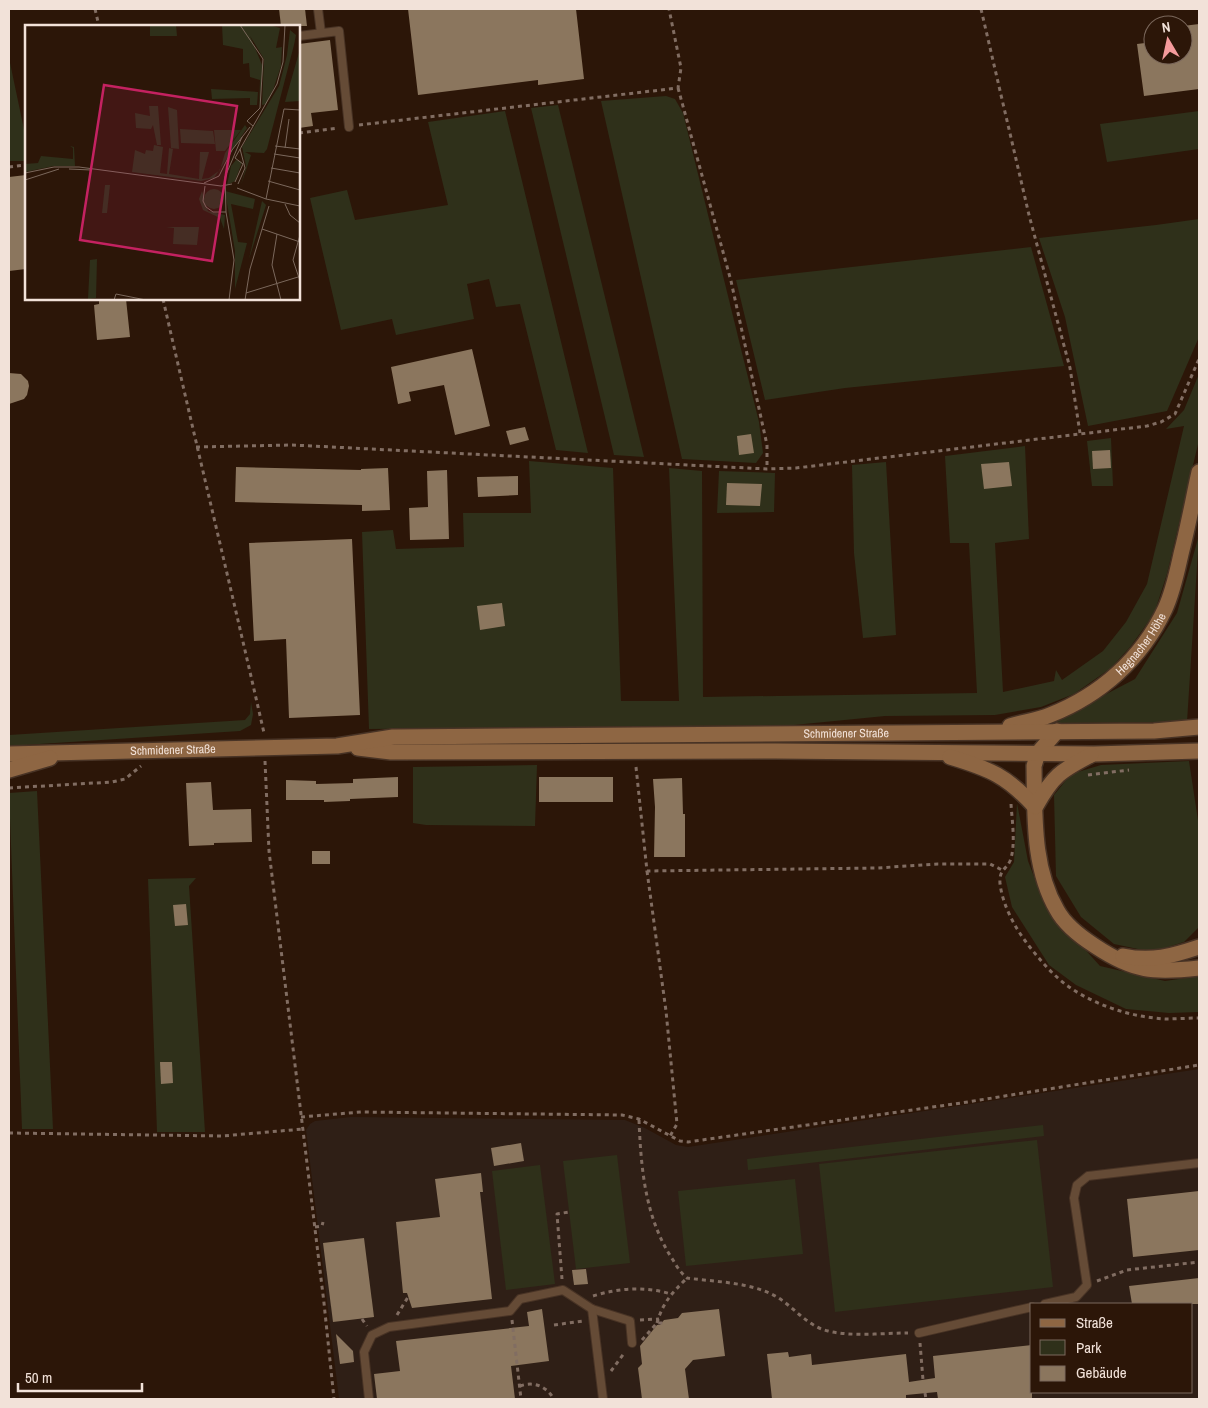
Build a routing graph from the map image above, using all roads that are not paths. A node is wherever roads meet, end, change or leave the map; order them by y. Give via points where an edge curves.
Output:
1 (318, 9) edge
2 (320, 33) junction
3 (300, 36) edge
4 (348, 127) road end
5 (1199, 472) edge
6 (1199, 727) edge
7 (1057, 731) junction
8 (985, 732) junction
9 (635, 734) junction
10 (336, 746) junction
11 (636, 751) junction
12 (1199, 751) edge
13 (66, 752) junction
14 (935, 752) junction
15 (1038, 753) junction
16 (9, 754) edge
17 (1094, 754) junction
18 (9, 770) edge
19 (1035, 807) junction
20 (1199, 942) edge
21 (1199, 947) edge
22 (1184, 952) junction
23 (1104, 953) junction
24 (1199, 968) edge
25 (1199, 1163) edge
26 (1049, 1303) edge
27 (1030, 1307) edge
28 (592, 1310) junction
29 (919, 1333) road end
30 (632, 1343) road end
31 (370, 1399) edge
32 (603, 1399) edge

1 - 2 lane
2 - 3 lane
2 - 4 lane via 340,31
5 - 8 main road, Hegnacher Höhe via 1177,575 1166,608 1147,640 1126,666 1106,684 1050,715
6 - 7 main road, Schmidener Straße via 1154,731
7 - 8 main road, Schmidener Straße
7 - 15 main road
8 - 9 main road, Schmidener Straße
9 - 10 main road, Schmidener Straße via 393,738
9 - 11 main road
10 - 11 main road, Schmidener Straße via 391,752
10 - 13 main road, Schmidener Straße via 264,755
11 - 14 main road, Schmidener Straße
12 - 17 main road, Schmidener Straße
13 - 16 main road, Schmidener Straße
13 - 18 main road
14 - 15 main road, Schmidener Straße
14 - 19 main road, Schmidener Straße via 1001,776
15 - 17 main road, Schmidener Straße
15 - 19 main road via 1034,766
17 - 19 main road via 1059,772
19 - 23 main road via 1038,852 1045,884 1058,912 1080,937
20 - 22 main road
21 - 22 main road
22 - 23 main road via 1154,959
23 - 24 main road via 1145,970
25 - 26 lane via 1088,1176 1077,1185 1074,1198 1087,1285 1076,1297
27 - 29 lane
28 - 30 lane via 630,1321
28 - 31 lane via 563,1290 520,1299 510,1311 389,1327 372,1335 364,1352
28 - 32 lane

